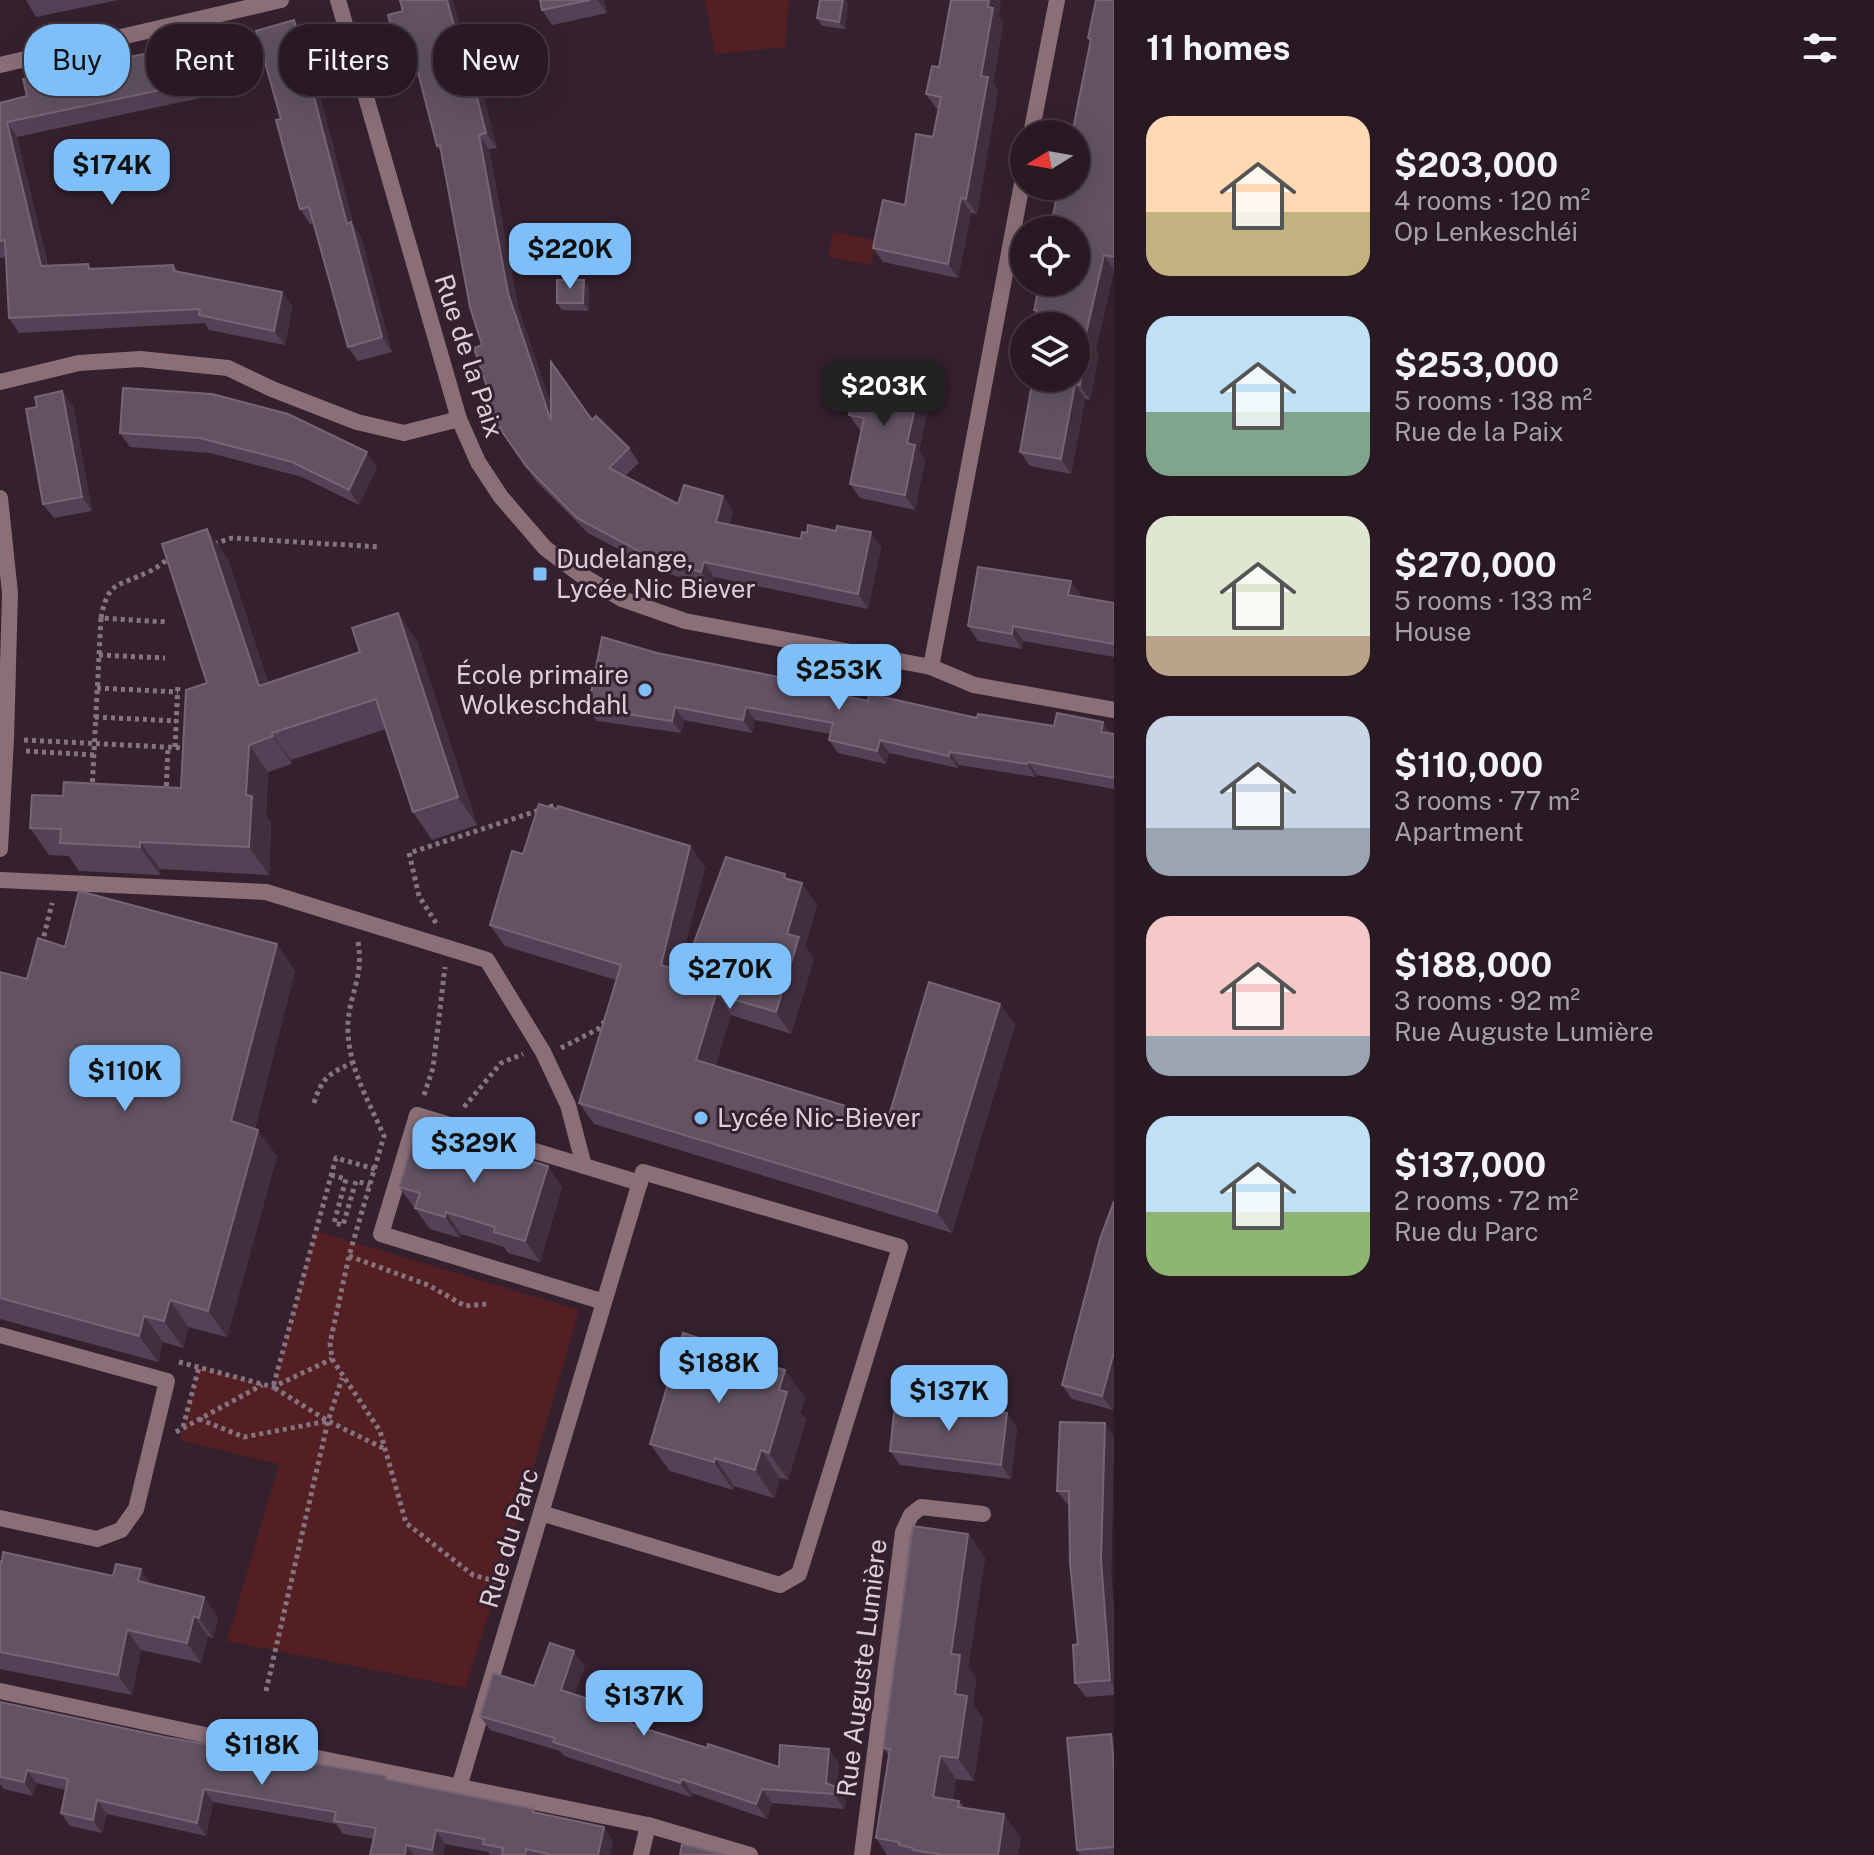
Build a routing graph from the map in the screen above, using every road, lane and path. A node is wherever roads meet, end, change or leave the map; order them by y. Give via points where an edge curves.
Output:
1 (281, 0) edge
2 (338, 0) edge
3 (1057, 0) edge
4 (0, 65) edge
5 (1034, 120) edge
6 (1019, 200) edge
7 (0, 382) edge
8 (459, 419) junction
9 (0, 498) edge
10 (207, 546) edge
11 (380, 547) dead end
12 (181, 554) edge
13 (101, 618) junction
14 (167, 622) dead end
15 (99, 655) junction
16 (165, 658) dead end
17 (931, 667) junction
18 (178, 683) dead end
19 (97, 688) junction
20 (178, 692) junction
21 (1114, 710) edge
22 (95, 717) junction
23 (176, 721) junction
24 (94, 743) junction
25 (172, 747) junction
26 (191, 748) edge
27 (94, 755) junction
28 (92, 799) edge
29 (555, 805) edge
30 (165, 807) edge
31 (429, 846) dead end
32 (0, 849) edge
33 (0, 880) edge
34 (51, 907) dead end
35 (353, 920) junction
36 (42, 946) edge
37 (352, 1063) junction
38 (433, 1068) dead end
39 (314, 1103) dead end
40 (417, 1115) junction
41 (584, 1166) junction
42 (375, 1169) junction
43 (331, 1175) junction
44 (640, 1183) junction
45 (370, 1185) junction
46 (349, 1256) junction
47 (604, 1302) junction
48 (487, 1304) dead end
49 (0, 1335) edge
50 (332, 1359) junction
51 (199, 1367) junction
52 (342, 1377) junction
53 (167, 1381) junction
54 (263, 1385) junction
55 (273, 1387) junction
56 (199, 1419) junction
57 (328, 1421) junction
58 (183, 1428) junction
59 (151, 1446) junction
60 (385, 1449) junction
61 (541, 1513) junction
62 (983, 1514) dead end
63 (0, 1518) edge
64 (518, 1589) junction
65 (0, 1691) edge
66 (266, 1691) dead end
67 (459, 1787) junction
68 (648, 1825) junction
69 (641, 1855) edge
70 (750, 1855) edge
71 (862, 1855) edge

1 - 4 street
2 - 8 street, Rue de la Paix
3 - 5 street
6 - 17 street
7 - 8 street via 79,363 140,359 228,368 357,422 404,433
8 - 17 street, Rue de la Paix via 478,462 545,548 622,599 685,621
9 - 32 street via 10,593
10 - 11 path via 232,538
12 - 13 path via 116,585 104,599
13 - 14 path
13 - 15 path
15 - 16 path
15 - 19 path
17 - 21 street, Rue de la Paix via 974,685
18 - 20 path
19 - 20 path
19 - 22 path
20 - 23 path
22 - 23 path
22 - 24 path
23 - 25 path
24 - 25 path
24 - 27 path
24 - 27 path via 24,740 23,751
25 - 26 path
25 - 30 path
27 - 28 path
29 - 31 path
33 - 35 street via 266,892
34 - 36 path
35 - 37 path via 361,961 348,1023
35 - 41 street via 487,960 562,1091
37 - 39 path via 321,1082
37 - 42 path via 384,1136
38 - 40 path
40 - 41 street
40 - 47 street via 381,1234
41 - 44 street
42 - 43 path via 336,1158
42 - 45 path
43 - 45 path via 346,1179 334,1223 343,1225 356,1181
43 - 55 path
44 - 47 street, Rue du Parc
44 - 61 street via 643,1172 900,1247 799,1574 780,1585
45 - 46 path
46 - 48 path via 428,1285 465,1306
46 - 50 path via 330,1343
47 - 61 street, Rue du Parc
49 - 53 street
50 - 52 path
50 - 55 path
51 - 53 path via 172,1360
51 - 54 path
51 - 58 path
52 - 57 path
52 - 60 path via 380,1431
53 - 59 street
54 - 55 path
54 - 56 path
55 - 57 path
56 - 57 path via 244,1437
56 - 58 path
57 - 60 path
57 - 66 path
58 - 59 path
59 - 63 street via 136,1509 121,1530 97,1539
60 - 64 path via 406,1523 473,1575
61 - 64 street, Rue du Parc
62 - 71 street, Rue Auguste Lumière via 921,1507 903,1532
64 - 67 street, Rue du Parc
65 - 67 street
67 - 68 street
68 - 69 street
68 - 70 street

